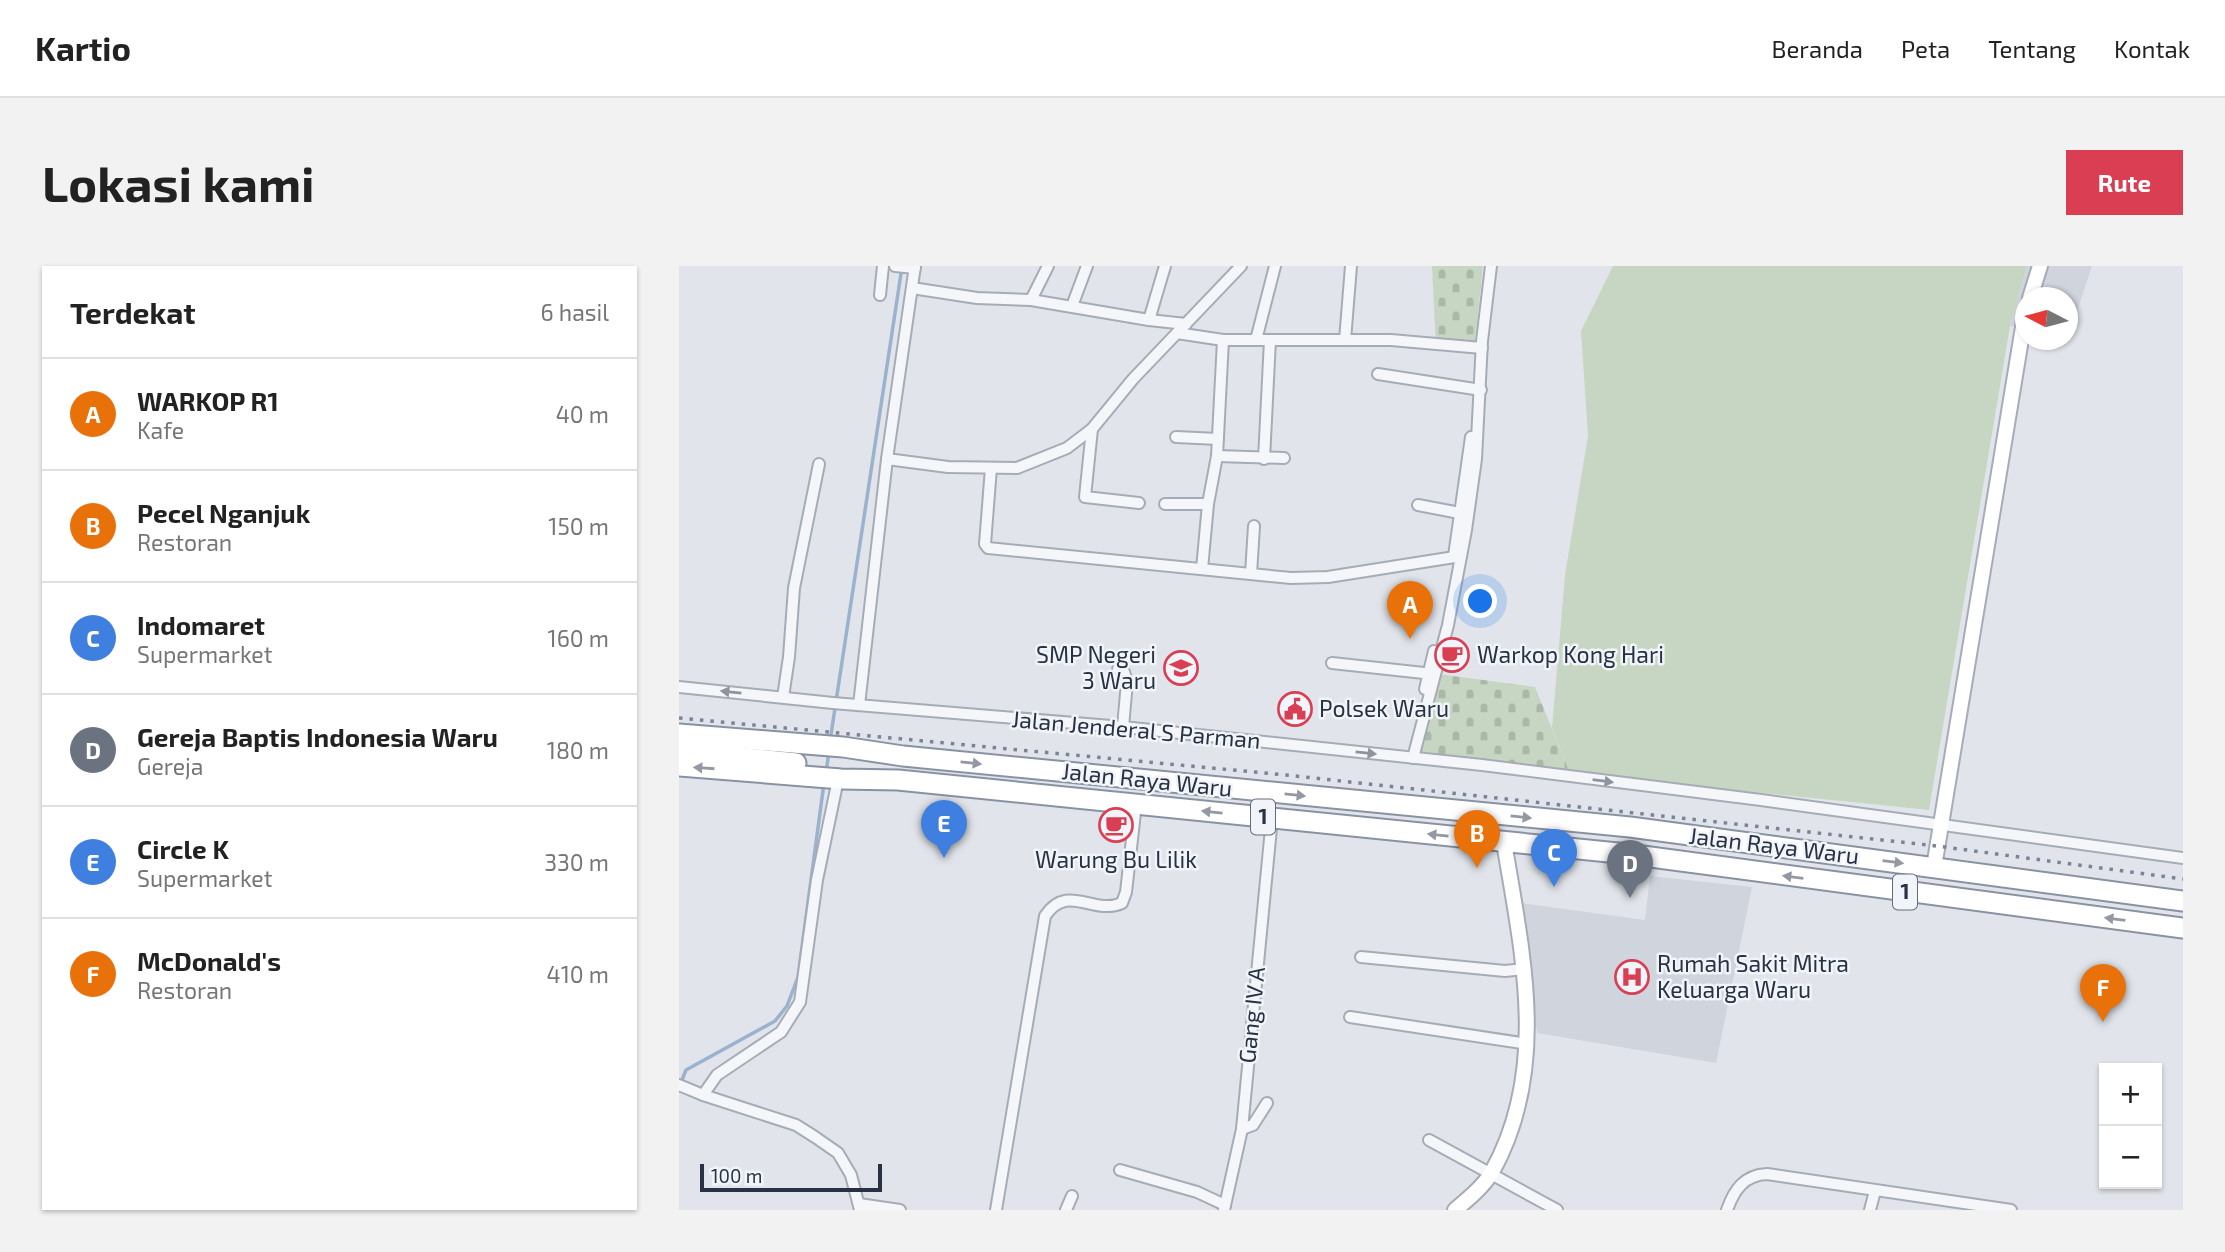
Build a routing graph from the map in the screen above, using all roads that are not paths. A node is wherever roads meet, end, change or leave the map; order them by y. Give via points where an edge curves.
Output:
1 (883, 266) edge
2 (895, 266) edge
3 (1048, 266) edge
4 (1087, 266) edge
5 (1165, 266) edge
6 (1241, 266) edge
7 (1275, 266) edge
8 (1351, 266) edge
9 (1491, 266) edge
10 (2040, 266) edge
11 (912, 267) edge
12 (2034, 287) edge
13 (912, 288) junction
14 (880, 295) dead end
15 (1031, 300) junction
16 (1072, 306) junction
17 (1149, 320) junction
18 (1186, 324) junction
19 (1177, 333) junction
20 (1223, 340) junction
21 (1256, 340) junction
22 (1270, 340) junction
23 (1345, 340) junction
24 (1482, 348) junction
25 (2019, 350) edge
26 (1378, 374) dead end
27 (1480, 390) junction
28 (1092, 429) junction
29 (1175, 437) dead end
30 (1218, 439) junction
31 (1217, 456) junction
32 (1284, 458) dead end
33 (887, 459) junction
34 (1264, 459) junction
35 (819, 464) dead end
36 (991, 468) junction
37 (1139, 503) dead end
38 (1165, 504) dead end
39 (1208, 505) junction
40 (1418, 505) dead end
41 (1463, 514) junction
42 (1254, 526) dead end
43 (1457, 557) junction
44 (1202, 569) junction
45 (1251, 574) junction
46 (1332, 663) dead end
47 (1118, 669) dead end
48 (1432, 674) junction
49 (679, 687) edge
50 (783, 697) junction
51 (853, 705) junction
52 (1122, 727) junction
53 (679, 734) edge
54 (679, 751) edge
55 (1413, 757) junction
56 (833, 765) junction
57 (679, 766) edge
58 (1136, 804) junction
59 (1272, 818) junction
60 (1942, 824) junction
61 (1630, 828) junction
62 (1504, 842) junction
63 (1628, 854) junction
64 (2183, 858) edge
65 (1934, 867) junction
66 (2183, 901) edge
67 (2183, 928) edge
68 (1361, 957) dead end
69 (1524, 969) junction
70 (1350, 1017) dead end
71 (1528, 1044) junction
72 (679, 1085) edge
73 (703, 1095) junction
74 (1267, 1103) dead end
75 (1242, 1129) junction
76 (1429, 1140) dead end
77 (1120, 1170) dead end
78 (1492, 1173) junction
79 (1875, 1191) junction
80 (1072, 1196) dead end
81 (1958, 1206) edge
82 (859, 1207) edge
83 (1225, 1208) edge
84 (900, 1210) edge
85 (996, 1210) edge
86 (1066, 1210) edge
87 (1455, 1210) edge
88 (1557, 1210) edge
89 (1727, 1210) edge
90 (1870, 1210) edge
91 (2011, 1210) edge

1 - 14 street
2 - 11 street
3 - 15 street
4 - 16 street
5 - 17 street
6 - 18 street
7 - 21 street
8 - 23 street
9 - 24 street
10 - 12 street
11 - 13 street
13 - 15 street
13 - 33 street
15 - 16 street
16 - 17 street
17 - 18 street
18 - 19 street
19 - 20 street
19 - 28 street
20 - 21 street
20 - 30 street
21 - 22 street
22 - 23 street
22 - 34 street
23 - 24 street
24 - 27 street
25 - 60 street
26 - 27 street
27 - 41 street via 1476,459
28 - 36 street via 1038,461 1017,468
28 - 37 street via 1085,497
29 - 30 street
30 - 31 street
31 - 34 street
31 - 39 street
32 - 34 street
33 - 36 street
33 - 51 street
35 - 50 street via 794,589
36 - 44 street via 988,548
38 - 39 street
39 - 44 street
40 - 41 street
41 - 43 street
42 - 45 street
43 - 45 street via 1328,577
43 - 48 street
44 - 45 street
46 - 48 street
47 - 52 street via 1127,682
48 - 55 street
50 -> 49 street, Jalan Jenderal S Parman
50 - 51 street, Jalan Jenderal S Parman
51 - 52 street, Jalan Jenderal S Parman
52 -> 55 street, Jalan Jenderal S Parman
53 - 56 highway
54 - 56 highway, 1
55 -> 60 street, Jalan Jenderal S Parman
56 -> 57 highway
56 - 58 highway, 1 via 898,780
56 -> 61 highway, Jalan Raya Waru / 1 via 903,756
56 - 73 street via 800,1002 781,1032 717,1075
59 -> 58 highway, 1
58 - 85 street via 1122,903 1109,906 1061,900 1045,916
62 -> 59 highway, 1
59 - 75 street, Gang IV A
60 - 64 street, Jalan Jenderal S Parman
60 - 65 street
61 - 63 highway via 1623,840
61 -> 65 highway, Jalan Raya Waru / 1
62 - 63 highway, 1
62 - 69 street
67 -> 63 highway, 1
65 - 66 highway, Jalan Raya Waru / 1
68 - 69 street
69 - 71 street
70 - 71 street
71 - 78 street via 1513,1123
72 - 73 street
73 - 82 street via 796,1125 823,1142 838,1153 851,1175
74 - 75 street via 1252,1125
75 - 83 street, Gang IV A
76 - 78 street
77 - 83 street via 1197,1192
78 - 87 street
78 - 88 street
79 - 81 street
79 - 89 street via 1755,1175 1741,1184
79 - 90 street
80 - 86 street
81 - 91 street
82 - 84 street

